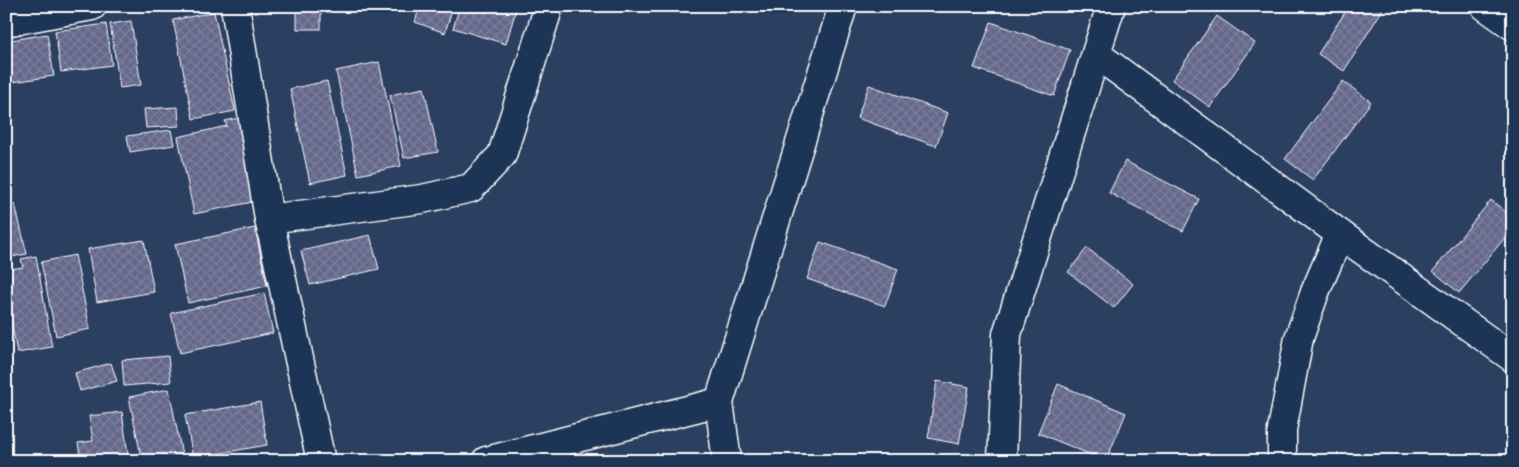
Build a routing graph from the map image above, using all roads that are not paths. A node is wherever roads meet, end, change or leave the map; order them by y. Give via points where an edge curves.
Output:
1 (92, 6) edge
2 (235, 6) edge
3 (549, 6) edge
4 (842, 6) edge
5 (1112, 6) edge
6 (1485, 6) edge
7 (6, 22) edge
8 (1513, 26) edge
9 (1096, 54) junction
10 (269, 219) junction
11 (1340, 234) junction
12 (1513, 358) edge
13 (719, 402) junction
14 (320, 461) edge
15 (486, 461) edge
16 (727, 461) edge
17 (1002, 461) edge
18 (1282, 461) edge

1 - 7 street
2 - 10 street
3 - 10 street via 502,154 471,188 422,199
4 - 13 street
5 - 9 street
6 - 8 street
9 - 11 street
9 - 17 street via 1007,334
10 - 14 street
11 - 12 street
11 - 18 street via 1299,338 1282,430
13 - 15 street
13 - 16 street

